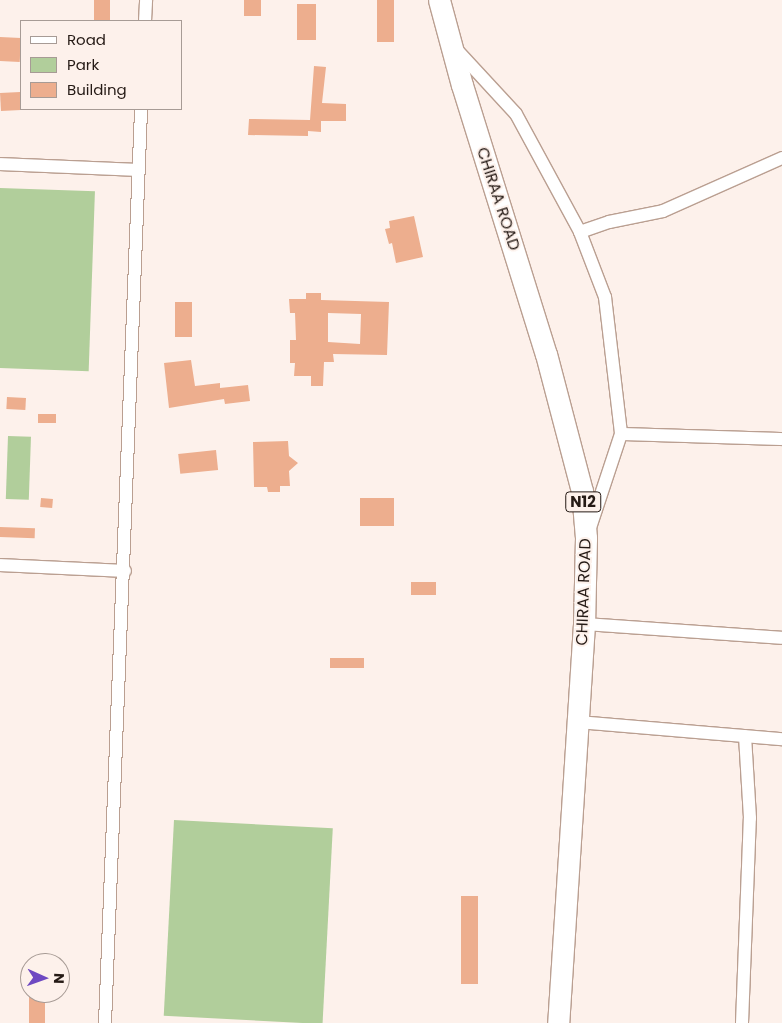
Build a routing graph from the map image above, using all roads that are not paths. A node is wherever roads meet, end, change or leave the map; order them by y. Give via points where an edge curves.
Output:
1 (146, 0) edge
2 (440, 0) edge
3 (145, 20) edge
4 (454, 47) junction
5 (142, 110) edge
6 (782, 158) edge
7 (0, 164) edge
8 (139, 170) junction
9 (580, 232) junction
10 (621, 434) junction
11 (782, 439) edge
12 (586, 538) junction
13 (0, 565) edge
14 (125, 571) junction
15 (584, 624) junction
16 (782, 638) edge
17 (578, 722) junction
18 (745, 736) junction
19 (782, 739) edge
20 (105, 1023) edge
21 (558, 1023) edge
22 (742, 1023) edge

1 - 3 street
2 - 4 highway, CHIRAA ROAD / N12
4 - 9 street via 516,114
4 - 12 highway, CHIRAA ROAD / N12 via 462,85 549,364 582,491
5 - 8 street
6 - 9 street via 663,211 609,222
7 - 8 street
8 - 14 street
9 - 10 street via 605,297
10 - 11 street
10 - 12 street
12 - 15 highway, CHIRAA ROAD / N12
13 - 14 street
14 - 20 street
15 - 16 street
15 - 17 highway, CHIRAA ROAD / N12
17 - 18 street
17 - 21 highway, CHIRAA ROAD / N12
18 - 19 street
18 - 22 street via 750,818

